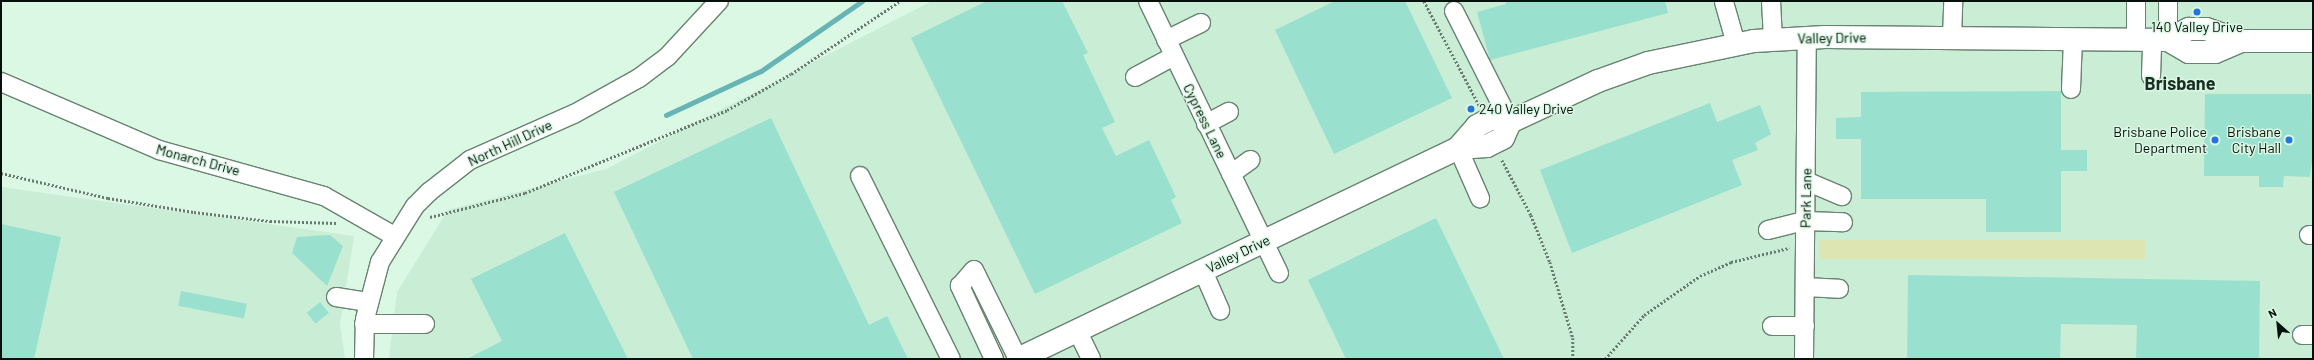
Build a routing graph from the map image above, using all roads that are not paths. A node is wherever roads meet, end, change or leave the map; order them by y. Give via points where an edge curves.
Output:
1 (719, 1) edge
2 (1148, 1) edge
3 (1770, 1) edge
4 (1953, 1) edge
5 (2136, 1) edge
6 (2168, 1) edge
7 (1724, 2) edge
8 (1454, 11) dead end
9 (1201, 23) dead end
10 (1807, 38) junction
11 (1952, 38) junction
12 (1773, 39) junction
13 (2073, 39) junction
14 (1166, 40) junction
15 (2152, 40) junction
16 (2313, 41) edge
17 (1736, 44) junction
18 (1174, 56) junction
19 (2151, 76) dead end
20 (1135, 77) dead end
21 (1, 82) edge
22 (2071, 89) dead end
23 (1229, 112) dead end
24 (1510, 122) junction
25 (1206, 124) junction
26 (1458, 148) junction
27 (1250, 160) dead end
28 (1230, 174) junction
29 (860, 176) dead end
30 (1806, 181) junction
31 (1842, 196) dead end
32 (1480, 198) dead end
33 (1805, 221) junction
34 (1843, 222) dead end
35 (1768, 230) dead end
36 (394, 236) junction
37 (1263, 242) junction
38 (1203, 271) junction
39 (1279, 273) dead end
40 (1805, 287) junction
41 (1839, 289) dead end
42 (336, 297) dead end
43 (368, 302) junction
44 (1220, 310) dead end
45 (364, 324) junction
46 (425, 324) dead end
47 (1772, 326) dead end
48 (1805, 326) junction
49 (1078, 330) junction
50 (364, 359) edge
51 (951, 359) edge
52 (994, 359) edge
53 (1018, 359) edge
54 (1091, 359) edge
55 (1804, 359) edge

1 - 36 street, North Hill Drive via 668,56 639,78 574,114 470,160 444,179 415,206
2 - 14 street, Cypress Lane
3 - 12 street
4 - 11 street
5 - 15 street
6 - 15 street
7 - 17 street
8 - 24 street
9 - 14 street
10 - 11 main road, Valley Drive
10 - 12 main road, Valley Drive
10 - 30 street, Park Lane
11 - 13 main road, Valley Drive
12 - 17 main road, Valley Drive
13 - 15 main road, Valley Drive
13 - 22 street
14 - 18 street, Cypress Lane
15 - 16 main road, Valley Drive via 2189,29 2206,29 2241,41
15 - 19 street
17 - 24 main road, Valley Drive via 1630,69
18 - 20 street
18 - 25 street, Cypress Lane
21 - 36 street, Monarch Drive via 159,150 324,196
23 - 25 street
24 - 26 main road, Valley Drive via 1492,118 1478,126
25 - 28 street, Cypress Lane
26 - 32 street
26 - 37 main road, Valley Drive
27 - 28 street
28 - 37 street, Cypress Lane
29 - 51 street
30 - 31 street
30 - 33 street, Park Lane
33 - 34 street
33 - 35 street
33 - 40 street, Park Lane
36 - 43 street, North Hill Drive via 380,262
37 - 38 main road, Valley Drive
37 - 39 street, Cypress Lane
38 - 44 street
38 - 49 main road, Valley Drive
40 - 41 street
40 - 48 street, Park Lane
42 - 43 street
43 - 45 street, North Hill Drive
45 - 46 street
45 - 50 street, North Hill Drive
47 - 48 street
48 - 55 street, Park Lane
49 - 53 main road, Valley Drive
49 - 54 street
52 - 53 street via 960,286 974,270

